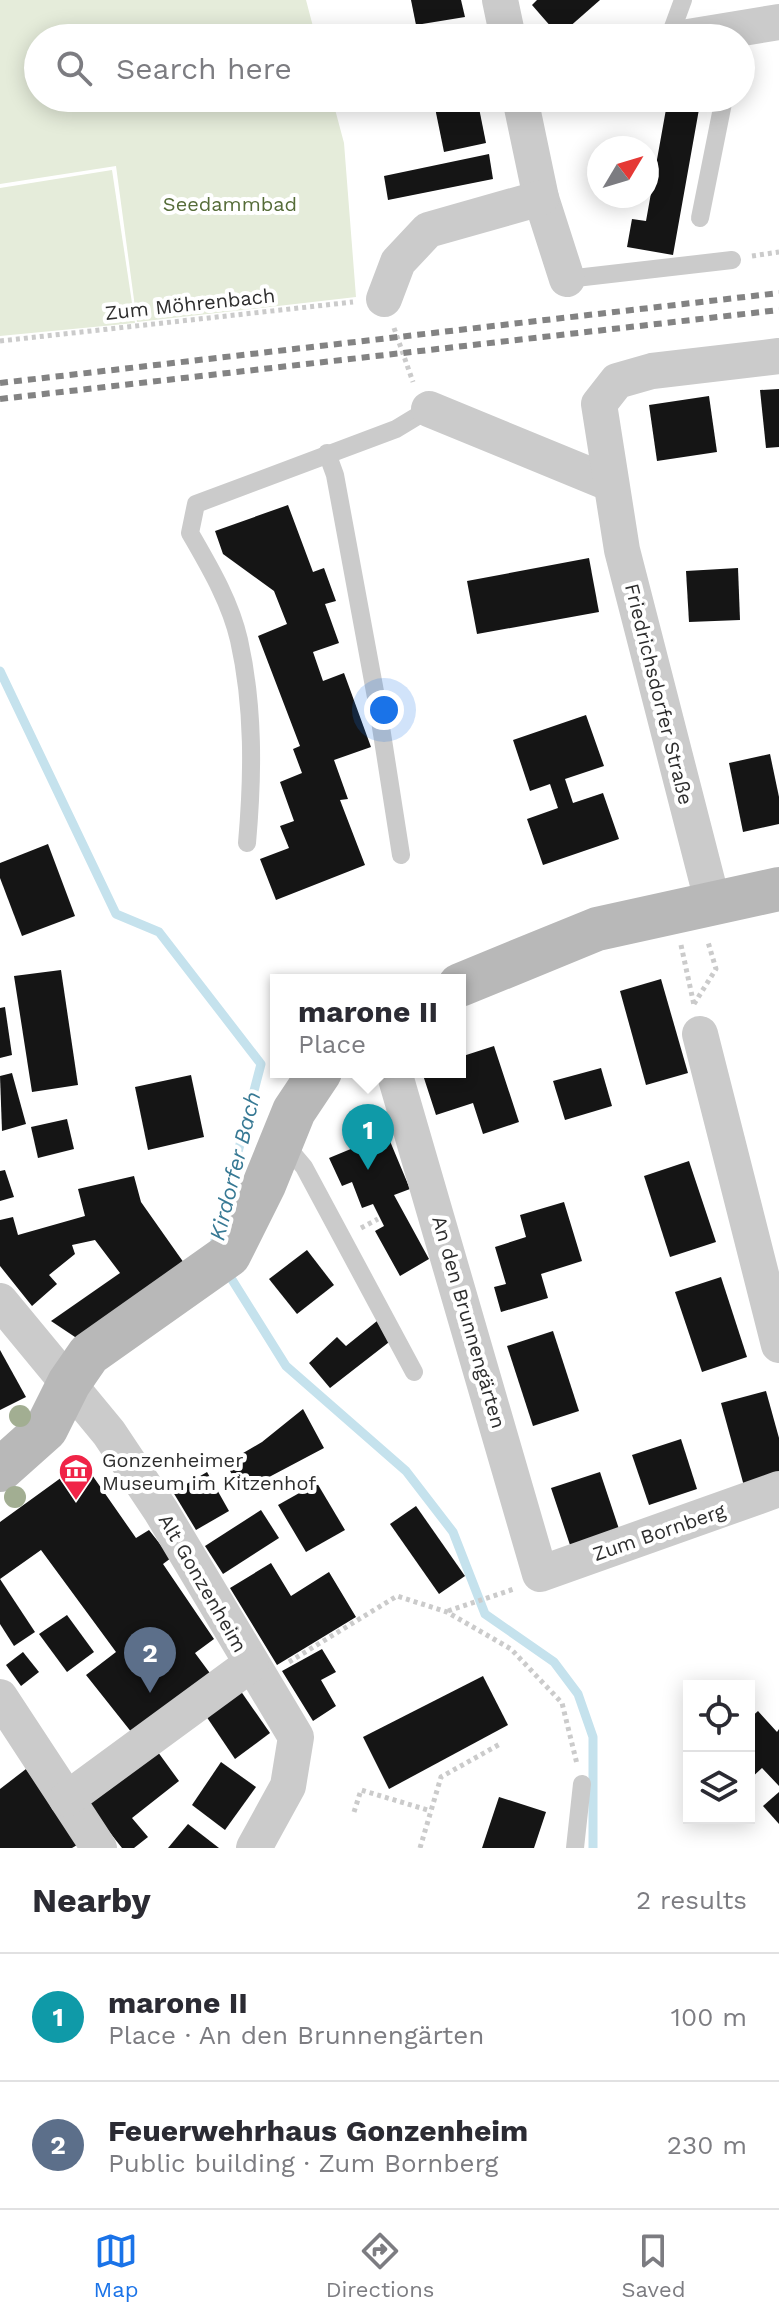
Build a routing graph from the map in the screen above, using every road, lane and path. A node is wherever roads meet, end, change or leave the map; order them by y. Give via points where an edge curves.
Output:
1 (500, 0) edge
2 (683, 0) edge
3 (779, 22) edge
4 (505, 24) edge
5 (674, 24) edge
6 (755, 28) edge
7 (523, 112) edge
8 (721, 112) edge
9 (541, 198) junction
10 (700, 218) dead end
11 (732, 260) dead end
12 (567, 279) joint
13 (384, 299) junction
14 (0, 341) edge
15 (779, 356) edge
16 (429, 409) junction
17 (327, 453) junction
18 (609, 483) junction
19 (247, 843) dead end
20 (401, 855) dead end
21 (779, 889) edge
22 (705, 905) junction
23 (466, 983) edge
24 (697, 1019) joint
25 (316, 1078) edge
26 (396, 1078) edge
27 (281, 1140) junction
28 (378, 1219) dead end
29 (360, 1229) dead end
30 (0, 1301) edge
31 (779, 1345) edge
32 (414, 1372) dead end
33 (69, 1383) junction
34 (0, 1470) edge
35 (779, 1489) edge
36 (540, 1574) joint
37 (502, 1595) dead end
38 (447, 1612) junction
39 (256, 1672) junction
40 (0, 1697) edge
41 (500, 1744) dead end
42 (582, 1784) joint
43 (67, 1799) junction
44 (431, 1811) junction
45 (354, 1812) dead end
46 (99, 1848) edge
47 (254, 1848) edge
48 (420, 1848) edge
49 (575, 1848) edge

1 - 4 street
2 - 5 lane
3 - 6 street
7 - 9 street
8 - 10 lane
9 - 12 street
9 - 13 street via 428,230 398,262
11 - 12 lane
13 - 14 path, Zum Möhrenbach
13 - 16 path via 418,396
15 - 18 street, Friedrichsdorfer Straße via 652,371 617,381 599,404
16 - 17 lane via 396,429
16 - 18 street
17 - 19 lane via 196,504 190,533 218,582 239,638 254,761
17 - 20 lane
18 - 22 street, Friedrichsdorfer Straße
21 - 22 street
22 - 23 street via 597,929
22 - 24 path via 716,969
24 - 31 street
25 - 27 street
26 - 36 street, An den Brunnengärten
27 - 32 lane via 304,1167
27 - 33 street via 229,1255 89,1354
28 - 29 path
30 - 33 street, Alt Gonzenheim
33 - 34 street via 46,1429
33 - 39 street, Alt Gonzenheim via 161,1511
35 - 36 street, Zum Bornberg
37 - 38 path
38 - 39 path via 397,1596
38 - 42 path via 511,1649 562,1703
39 - 43 street
39 - 47 street, Alt Gonzenheim via 296,1737 288,1786
40 - 43 street
41 - 44 path via 441,1777
42 - 49 lane
43 - 46 street
44 - 45 path via 361,1790
44 - 48 path

